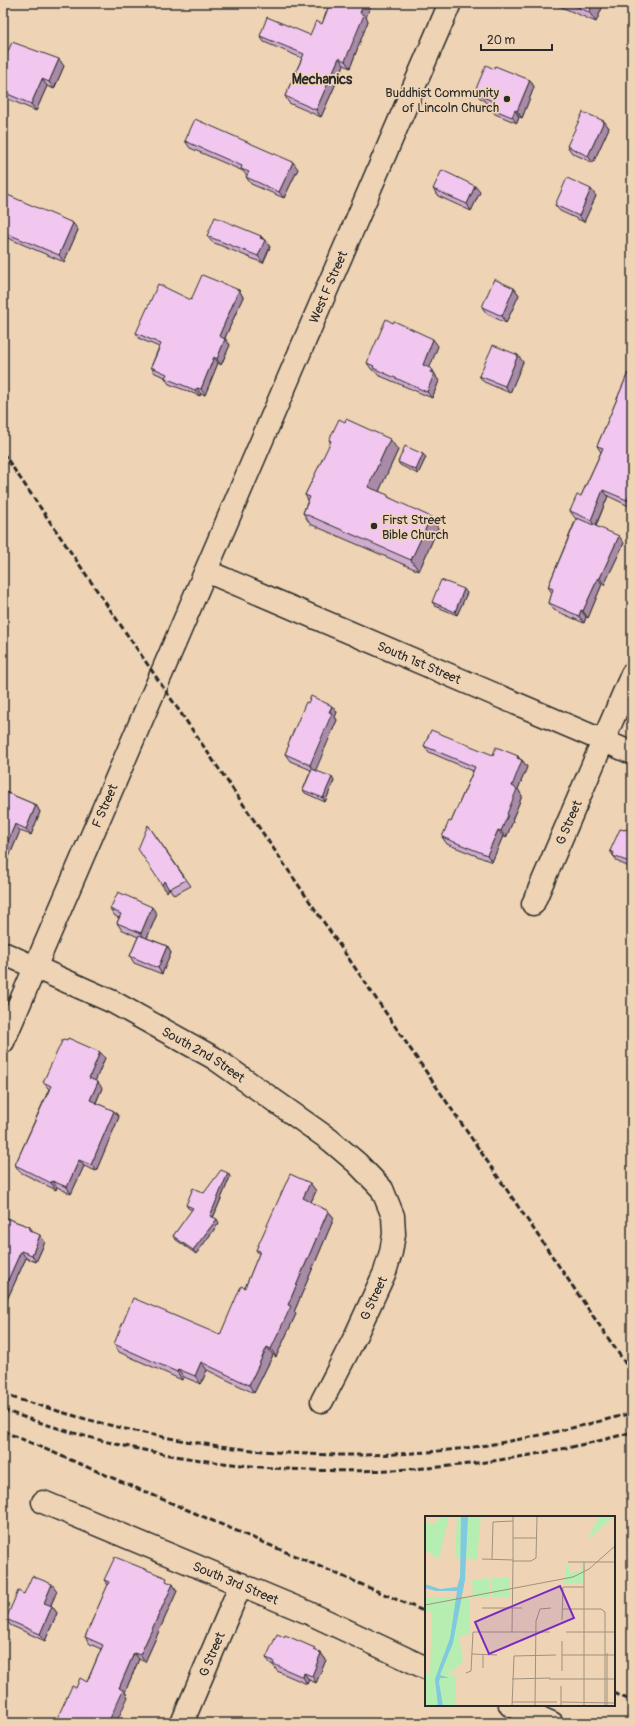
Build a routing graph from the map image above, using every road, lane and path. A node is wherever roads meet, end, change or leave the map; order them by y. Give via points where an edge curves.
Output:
1 (450, 3) edge
2 (206, 571) junction
3 (632, 674) edge
4 (603, 740) junction
5 (632, 753) edge
6 (533, 904) dead end
7 (3, 953) edge
8 (35, 967) junction
9 (3, 1042) edge
10 (382, 1189) joint
11 (322, 1401) dead end
12 (43, 1502) dead end
13 (241, 1584) junction
14 (425, 1668) edge
15 (512, 1706) edge
16 (182, 1723) edge
17 (552, 1723) edge

1 - 2 street, West F Street
2 - 4 street, South 1st Street
2 - 8 street, F Street
3 - 4 street, G Street
4 - 5 street, South 1st Street
4 - 6 street, G Street
7 - 8 street, South 2nd Street
8 - 9 street, F Street
8 - 10 street, South 2nd Street via 113,1002 214,1058 330,1140
10 - 11 street, G Street via 393,1216 391,1252 385,1272 360,1326
12 - 13 street, South 3rd Street
13 - 14 street, South 3rd Street
13 - 16 street, G Street
15 - 17 street

